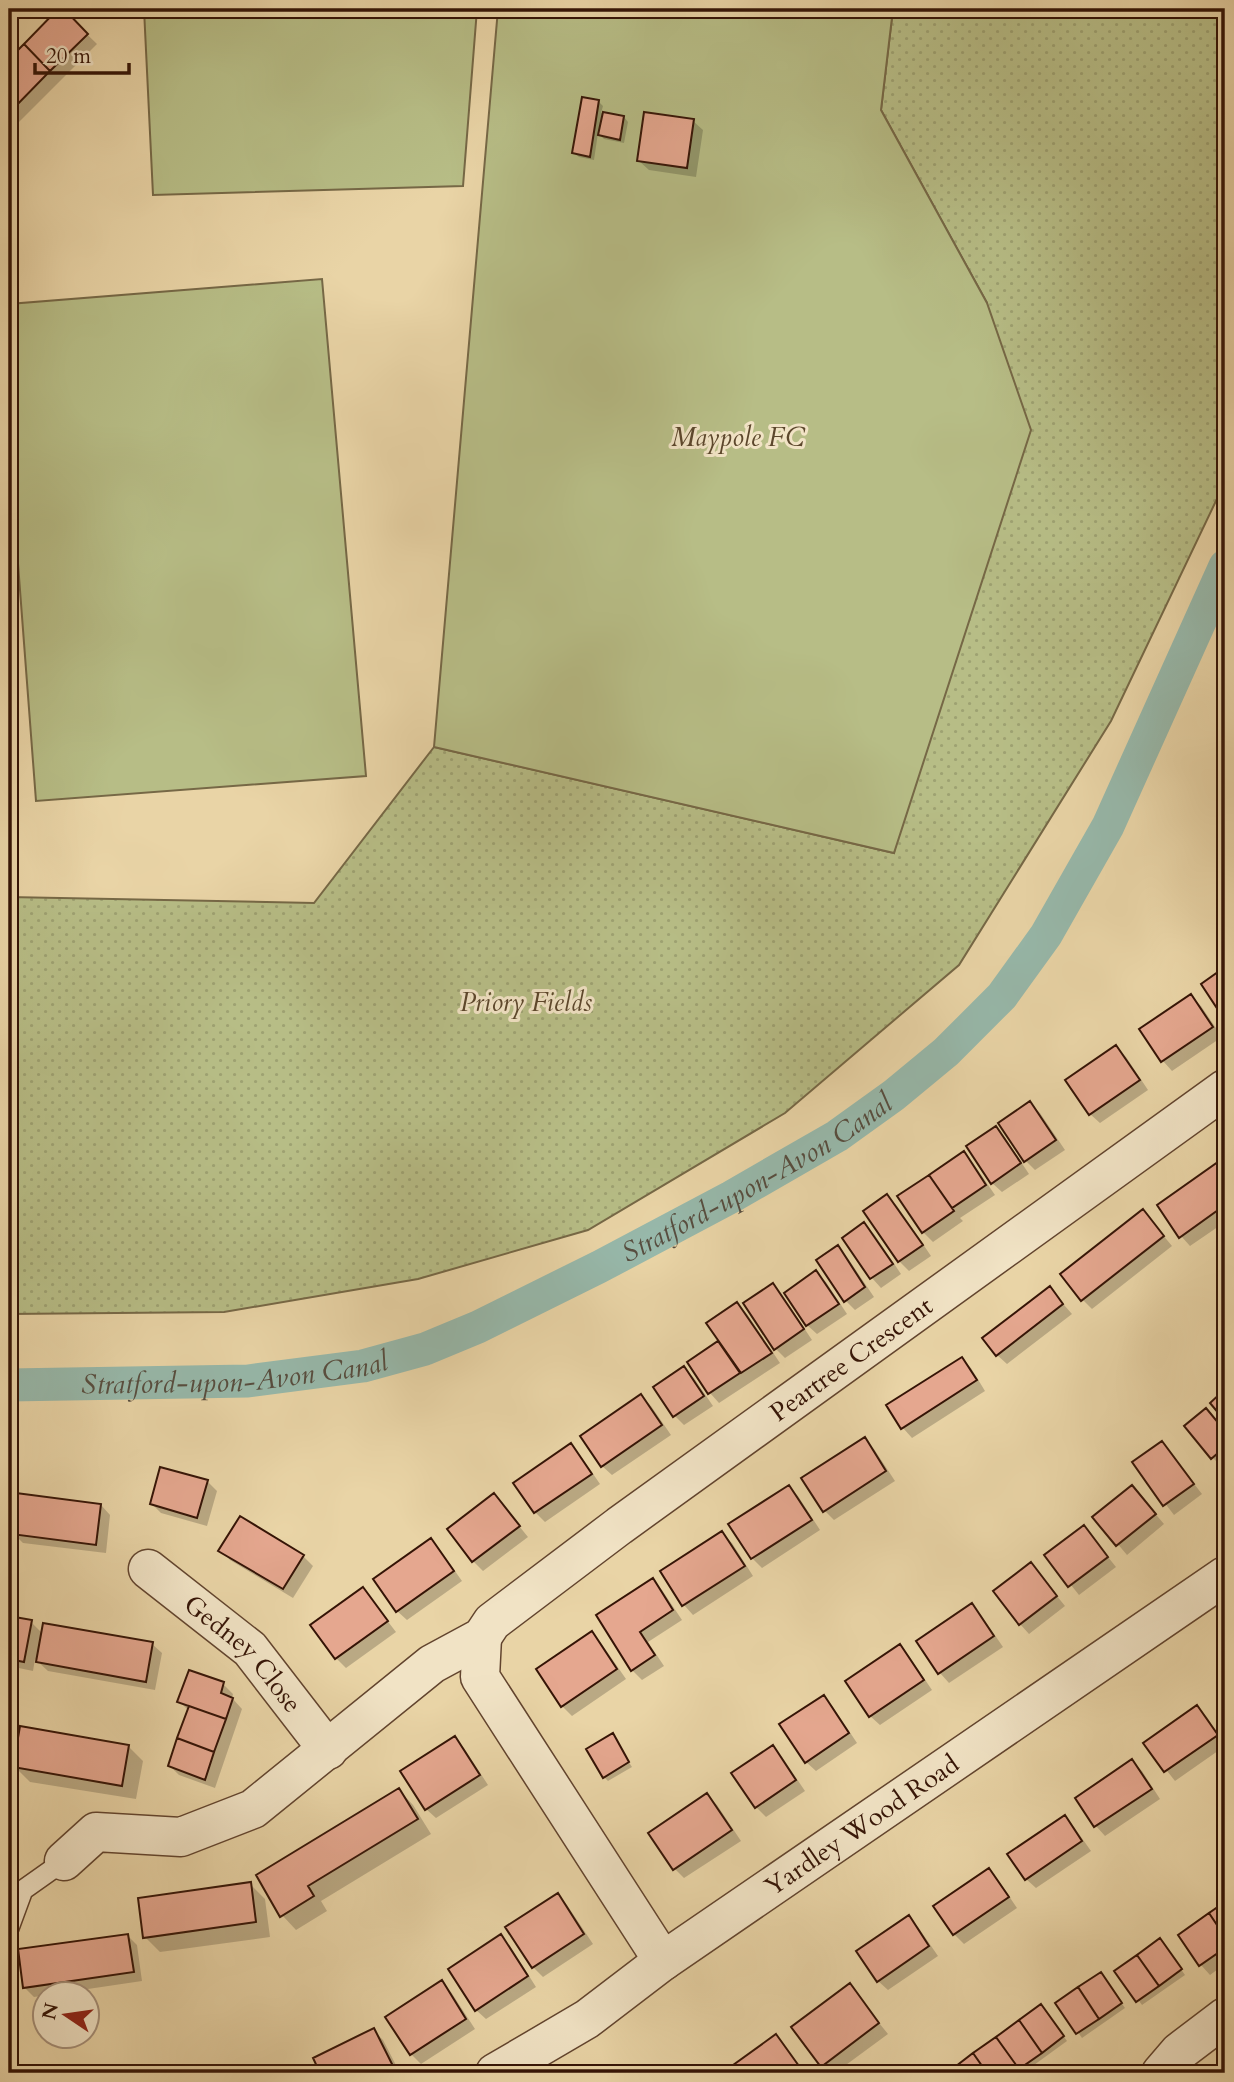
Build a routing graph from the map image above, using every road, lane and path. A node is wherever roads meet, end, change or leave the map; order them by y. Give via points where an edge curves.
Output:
1 (1225, 1089) edge
2 (148, 1569) dead end
3 (1225, 1576) edge
4 (482, 1637) junction
5 (328, 1750) junction
6 (64, 1861) joint
7 (9, 1928) edge
8 (663, 1961) junction
9 (1225, 2017) edge
10 (495, 2073) edge
11 (1161, 2073) edge

1 - 4 street, Peartree Crescent via 620,1526 492,1622
2 - 5 street, Gedney Close via 250,1649
3 - 8 street, Yardley Wood Road
4 - 5 street, Peartree Crescent via 432,1664
4 - 8 street via 480,1677
5 - 6 street, Peartree Crescent via 253,1809 181,1837 96,1832
6 - 7 lane via 23,1890
8 - 10 street, Yardley Wood Road via 587,2020
9 - 11 street via 1179,2052

